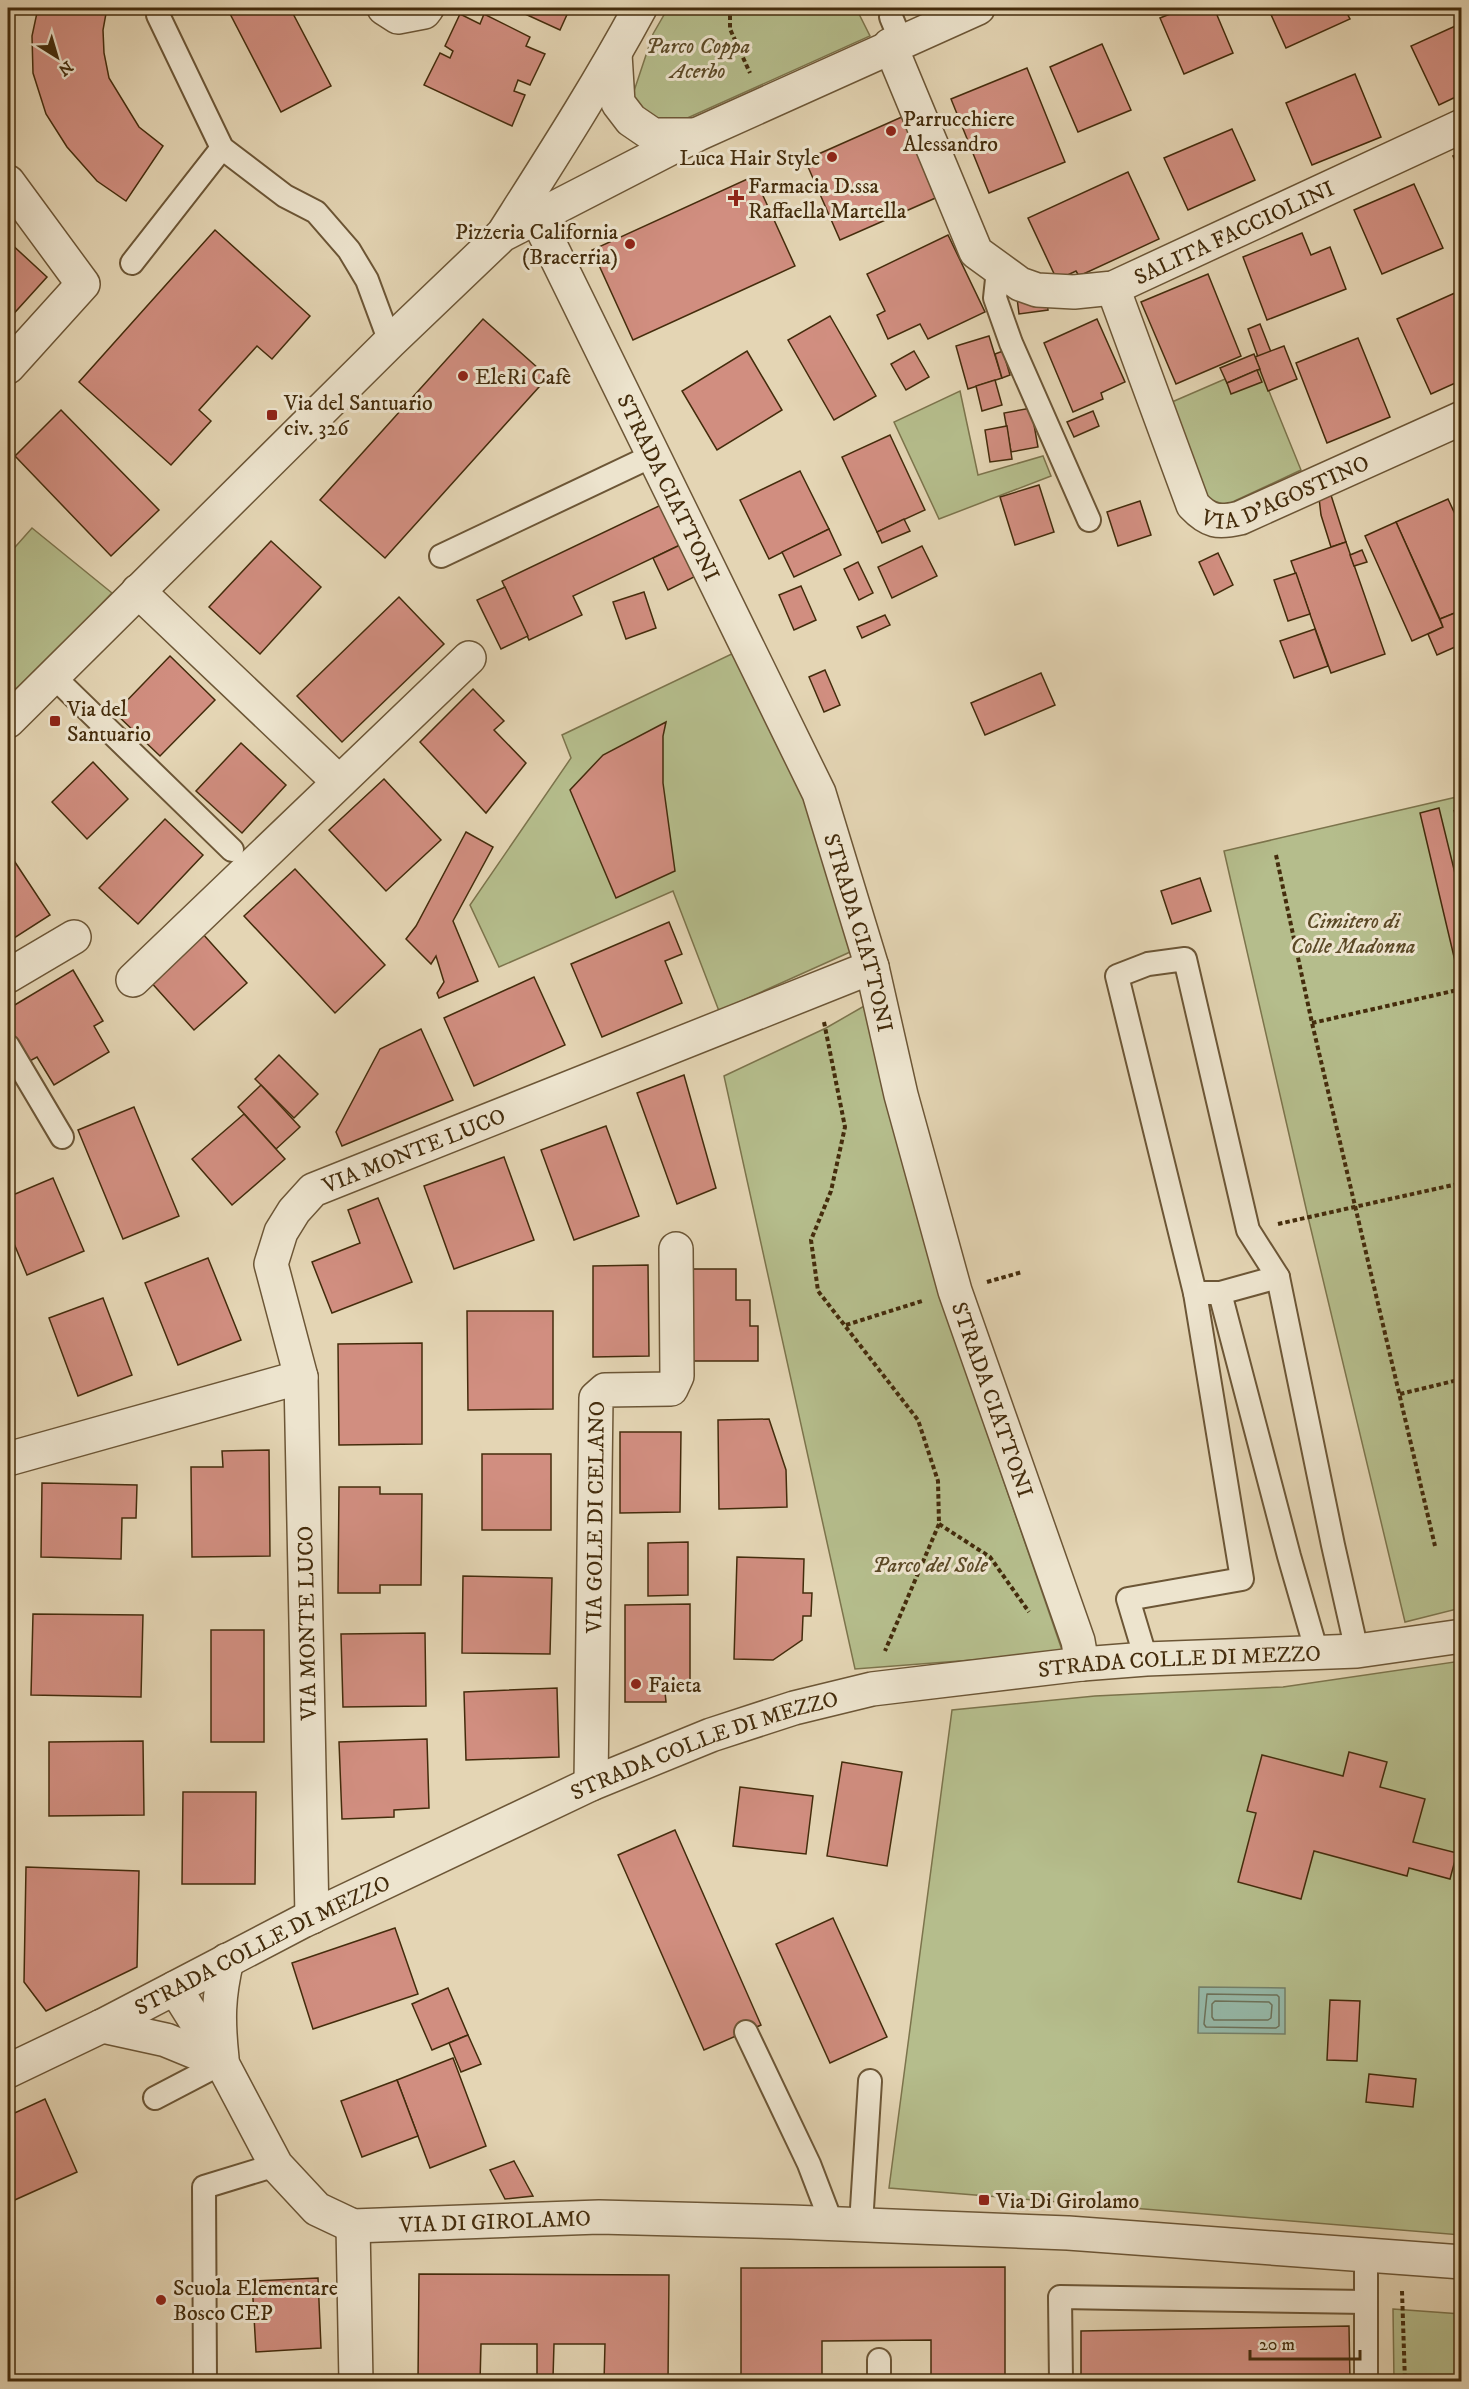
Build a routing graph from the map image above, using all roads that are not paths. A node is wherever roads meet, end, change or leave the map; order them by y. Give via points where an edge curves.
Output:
1 (384, 8) edge
2 (427, 8) edge
3 (640, 8) edge
4 (978, 8) edge
5 (158, 15) dead end
6 (894, 35) junction
7 (615, 54) junction
8 (1461, 126) edge
9 (698, 134) junction
10 (222, 148) junction
11 (8, 182) edge
12 (525, 229) junction
13 (132, 263) dead end
14 (998, 270) junction
15 (1113, 288) junction
16 (390, 342) junction
17 (8, 367) edge
18 (1461, 418) edge
19 (654, 455) junction
20 (1089, 520) dead end
21 (441, 556) dead end
22 (138, 591) junction
23 (469, 658) dead end
24 (53, 676) junction
25 (8, 721) edge
26 (339, 781) junction
27 (232, 850) dead end
28 (74, 937) dead end
29 (872, 967) junction
30 (8, 976) edge
31 (133, 980) dead end
32 (8, 1046) edge
33 (62, 1137) dead end
34 (676, 1249) dead end
35 (1278, 1277) junction
36 (1195, 1293) junction
37 (1220, 1293) junction
38 (301, 1377) junction
39 (8, 1459) edge
40 (1461, 1636) edge
41 (1357, 1651) junction
42 (1317, 1653) junction
43 (1146, 1659) junction
44 (1082, 1664) junction
45 (591, 1784) junction
46 (312, 1917) junction
47 (227, 1960) junction
48 (175, 1988) junction
49 (102, 2026) junction
50 (746, 2032) dead end
51 (222, 2063) junction
52 (8, 2071) edge
53 (870, 2081) dead end
54 (155, 2098) dead end
55 (276, 2165) junction
56 (847, 2224) junction
57 (353, 2226) junction
58 (1366, 2255) junction
59 (1461, 2262) edge
60 (1365, 2302) junction
61 (206, 2382) edge
62 (356, 2382) edge
63 (1061, 2382) edge
64 (1366, 2382) edge

1 - 2 street via 398,17
3 - 7 street
4 - 6 street
5 - 10 lane
6 - 9 street
6 - 14 street, SALITA FACCIOLINI via 976,252
7 - 9 street via 618,103 631,120 653,135
7 - 12 street via 536,183
8 - 15 street, SALITA FACCIOLINI
9 - 12 street
10 - 13 lane
10 - 16 lane via 285,196 316,212 367,280
11 - 17 street via 84,284
12 - 16 street
12 - 19 street, STRADA CIATTONI
14 - 15 street, SALITA FACCIOLINI via 1037,290
14 - 20 lane via 995,298 1011,343
15 - 18 street, VIA D'AGOSTINO via 1193,505 1214,520 1240,518
16 - 22 street
19 - 21 lane
19 - 29 street, STRADA CIATTONI via 819,793
22 - 24 street
22 - 26 street
23 - 26 street
24 - 25 street
24 - 27 lane
26 - 31 street
28 - 30 street
29 - 38 street, VIA MONTE LUCO via 313,1190 281,1232 271,1264
29 - 44 street, STRADA CIATTONI via 901,1095 966,1288
32 - 33 lane
34 - 45 street, VIA GOLE DI CELANO via 677,1376 671,1389 605,1390 596,1398
35 - 36 lane via 1248,1230 1185,959 1148,964 1117,976
35 - 37 lane
35 - 41 lane
36 - 37 lane
36 - 43 lane via 1242,1579 1128,1599
37 - 42 lane
38 - 39 street
38 - 46 street, VIA MONTE LUCO
40 - 41 street, STRADA COLLE DI MEZZO
41 - 42 street, STRADA COLLE DI MEZZO
42 - 43 street, STRADA COLLE DI MEZZO
43 - 44 street, STRADA COLLE DI MEZZO
44 - 45 street, STRADA COLLE DI MEZZO via 872,1689 794,1708 711,1735
45 - 46 street, STRADA COLLE DI MEZZO
46 - 47 street, STRADA COLLE DI MEZZO
47 - 48 street, STRADA COLLE DI MEZZO
47 - 51 street, VIA DI GIROLAMO via 218,2020
48 - 49 street, STRADA COLLE DI MEZZO
48 - 51 street, VIA DI GIROLAMO
49 - 51 street via 166,2040
49 - 52 street, STRADA COLLE DI MEZZO
50 - 56 lane via 809,2164
51 - 54 lane
51 - 55 street, VIA DI GIROLAMO
53 - 56 lane
55 - 57 street, VIA DI GIROLAMO via 317,2209
55 - 61 lane via 204,2187
56 - 57 street, VIA DI GIROLAMO via 599,2217
56 - 58 street, VIA DI GIROLAMO via 1068,2233
57 - 62 street
58 - 59 street, VIA DI GIROLAMO
58 - 60 lane
60 - 63 lane via 1060,2296
60 - 64 lane

